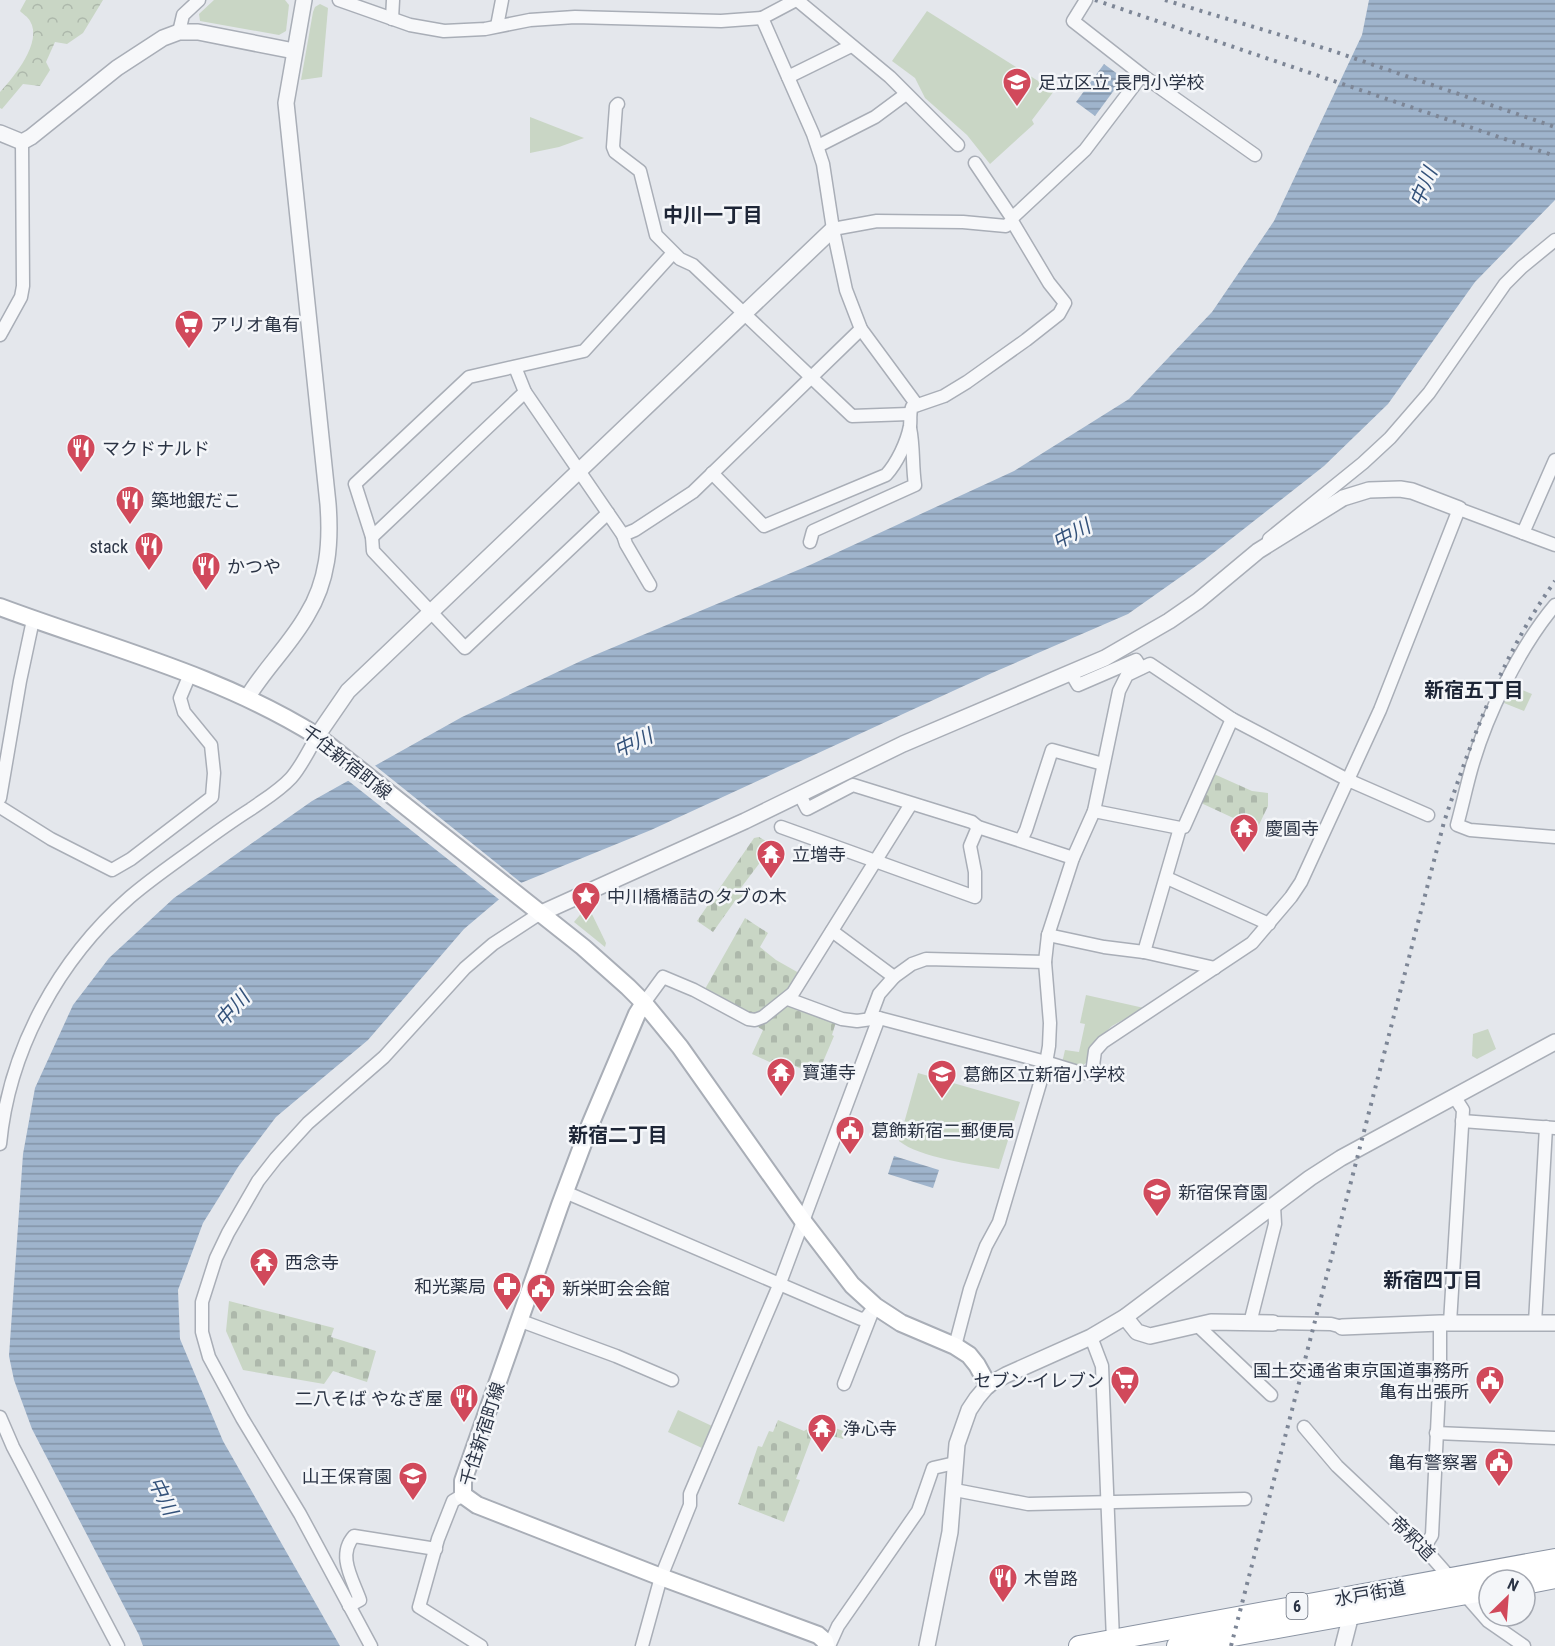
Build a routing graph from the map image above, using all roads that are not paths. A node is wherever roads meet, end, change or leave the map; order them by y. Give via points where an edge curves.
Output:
1 (199, 0) edge
2 (304, 0) edge
3 (339, 0) edge
4 (393, 0) edge
5 (502, 0) edge
6 (796, 0) edge
7 (1086, 0) edge
8 (762, 18) junction
9 (392, 19) junction
10 (497, 26) junction
11 (179, 32) junction
12 (851, 46) junction
13 (294, 51) junction
14 (1142, 75) junction
15 (788, 77) junction
16 (906, 94) junction
17 (618, 104) dead end
18 (0, 133) edge
19 (21, 142) junction
20 (958, 145) dead end
21 (818, 146) junction
22 (1255, 155) dead end
23 (975, 164) dead end
24 (1012, 219) junction
25 (833, 229) junction
26 (1555, 240) edge
27 (673, 253) junction
28 (744, 315) junction
29 (861, 328) junction
30 (0, 335) edge
31 (515, 367) junction
32 (811, 377) junction
33 (525, 392) junction
34 (913, 410) junction
35 (909, 428) junction
36 (1555, 460) edge
37 (578, 470) junction
38 (712, 473) junction
39 (1459, 509) junction
40 (608, 513) junction
41 (1523, 533) junction
42 (623, 535) junction
43 (372, 537) junction
44 (810, 542) dead end
45 (1555, 545) edge
46 (1258, 551) junction
47 (650, 585) dead end
48 (1555, 605) edge
49 (0, 607) edge
50 (430, 612) junction
51 (33, 620) junction
52 (1141, 668) junction
53 (1071, 673) junction
54 (190, 674) junction
55 (247, 698) junction
56 (1232, 719) junction
57 (317, 736) junction
58 (1103, 764) junction
59 (1348, 780) junction
60 (800, 795) junction
61 (0, 798) edge
62 (911, 804) junction
63 (0, 807) edge
64 (1094, 811) junction
65 (1428, 815) dead end
66 (781, 827) dead end
67 (978, 827) junction
68 (1180, 828) junction
69 (1555, 837) edge
70 (1021, 840) junction
71 (1073, 858) junction
72 (876, 861) junction
73 (1167, 878) junction
74 (535, 910) junction
75 (1269, 924) junction
76 (832, 931) junction
77 (1048, 935) junction
78 (1144, 952) junction
79 (1045, 963) junction
80 (1215, 968) junction
81 (894, 977) junction
82 (788, 999) junction
83 (644, 1003) junction
84 (874, 1018) junction
85 (1555, 1042) edge
86 (1046, 1063) junction
87 (1454, 1096) junction
88 (1462, 1121) junction
89 (1551, 1127) edge
90 (0, 1144) edge
91 (565, 1192) junction
92 (1274, 1206) junction
93 (803, 1221) junction
94 (780, 1283) junction
95 (874, 1306) junction
96 (1125, 1317) junction
97 (521, 1321) junction
98 (1250, 1323) junction
99 (1273, 1323) joint
100 (1445, 1323) junction
101 (1535, 1323) junction
102 (1555, 1323) edge
103 (1197, 1325) junction
104 (1342, 1327) joint
105 (1091, 1337) junction
106 (955, 1346) junction
107 (672, 1380) dead end
108 (844, 1384) dead end
109 (988, 1385) junction
110 (1271, 1395) dead end
111 (0, 1417) edge
112 (1304, 1427) dead end
113 (1436, 1433) junction
114 (1555, 1438) edge
115 (955, 1462) junction
116 (955, 1490) junction
117 (463, 1495) junction
118 (1245, 1499) dead end
119 (1106, 1502) junction
120 (1424, 1548) junction
121 (436, 1549) junction
122 (1555, 1559) edge
123 (661, 1577) junction
124 (1451, 1578) junction
125 (1555, 1578) edge
126 (1537, 1582) edge
127 (1477, 1592) edge
128 (1467, 1594) junction
129 (1353, 1605) junction
130 (349, 1606) junction
131 (1195, 1625) junction
132 (1113, 1640) junction
133 (1209, 1643) edge
134 (118, 1646) edge
135 (371, 1646) edge
136 (481, 1646) edge
137 (642, 1646) edge
138 (828, 1646) edge
139 (927, 1646) edge
140 (1079, 1646) edge
141 (1176, 1646) edge
142 (1343, 1646) edge
143 (1524, 1646) edge

1 - 11 street via 183,15
2 - 13 street
3 - 9 street
4 - 9 street
5 - 10 street
6 - 8 street
6 - 12 street
7 - 14 street via 1073,21
8 - 10 street via 721,21 574,17
8 - 15 street
9 - 10 street via 444,31
11 - 13 street via 198,32
11 - 19 street via 117,68
12 - 15 street
12 - 16 street
13 - 55 street via 286,103 328,504 329,552 320,589 308,615
14 - 22 street
14 - 24 street via 1085,150
15 - 21 street
16 - 20 street
16 - 21 street via 875,117
17 - 27 street via 613,147 640,171 656,235
18 - 19 street
19 - 30 street via 23,286
21 - 25 street
23 - 24 street
24 - 25 street via 1006,226 877,221
24 - 34 street via 1043,274 1065,303 1064,308 967,382
25 - 28 street
25 - 29 street via 846,290
26 - 46 street via 1505,284 1429,393 1390,438 1273,534
27 - 28 street via 693,265
27 - 31 street via 584,351
28 - 32 street
28 - 37 street
29 - 32 street
29 - 34 street
31 - 33 street
31 - 43 street via 469,377 355,483
32 - 34 street via 852,416
32 - 38 street
33 - 37 street
33 - 43 street
34 - 35 street
35 - 38 street via 894,466 886,475 764,526
35 - 44 street via 914,444 915,484 813,531
36 - 41 street
37 - 40 street
37 - 50 street
38 - 42 street via 693,492
39 - 41 street
39 - 46 street via 1412,491 1369,490 1332,503
39 - 59 street via 1409,639
40 - 42 street
40 - 50 street via 465,648
41 - 45 street
42 - 47 street
43 - 50 street via 373,551
46 - 53 street via 1169,621
48 - 69 street via 1530,638 1497,704 1476,755 1457,825 1470,830
49 - 51 main road, 千住新宿町線
50 - 57 street via 348,691
51 - 54 main road, 千住新宿町線
51 - 61 street
52 - 53 street via 1136,660 1078,685
52 - 56 street via 1150,664
52 - 58 street via 1127,675 1119,691
53 - 60 street via 903,744
54 - 55 main road, 千住新宿町線
54 - 63 street via 180,698 184,712 211,745 212,797 131,859 112,870
55 - 57 main road, 千住新宿町線
56 - 59 street
56 - 68 street via 1184,827
57 - 74 main road, 千住新宿町線
57 - 90 street via 293,776 278,791 158,875 110,916 80,949 50,993 29,1036 8,1093
58 - 64 street
58 - 70 street via 1052,750
59 - 65 street
59 - 75 street via 1301,882
60 - 62 street via 807,809 853,785
60 - 74 street
62 - 67 street
62 - 72 street
64 - 68 street
64 - 71 street
66 - 72 street
67 - 70 street
67 - 72 street via 970,846 975,897
68 - 73 street
70 - 71 street
71 - 77 street
72 - 76 street
73 - 75 street
73 - 78 street
74 - 83 main road, 千住新宿町線
74 - 130 street via 465,968 384,1057 292,1139 243,1205 207,1281 201,1320 209,1357
75 - 80 street via 1252,943
76 - 81 street
76 - 82 street
77 - 78 street
77 - 79 street
78 - 80 street
79 - 81 street via 926,959
79 - 86 street via 1050,1023
80 - 86 street via 1103,1042 1095,1051 1092,1073
81 - 84 street via 879,994
82 - 83 street via 763,1017 748,1019 663,977
82 - 84 street via 842,1019
83 - 91 main road, 千住新宿町線
83 - 93 main road, 千住新宿町線 via 680,1047
84 - 86 street
84 - 93 street
85 - 87 street
86 - 106 street via 999,1222 970,1289
87 - 88 street via 1463,1110
87 - 92 street via 1341,1158
88 - 89 street
88 - 100 street
89 - 101 street
91 - 94 street
91 - 97 main road, 千住新宿町線
92 - 96 street
92 - 98 street via 1275,1224
93 - 94 street
93 - 95 main road, 千住新宿町線 via 852,1285
94 - 95 street via 861,1319
94 - 123 street via 690,1494 690,1505
95 - 106 main road, 千住新宿町線 via 901,1323
95 - 108 street
96 - 103 street via 1137,1332 1150,1336
96 - 105 street
97 - 107 street
97 - 117 main road, 千住新宿町線 via 467,1470
98 - 99 street
98 - 103 street
99 - 104 street
100 - 101 street
100 - 104 street
100 - 113 street
101 - 102 street
103 - 110 street
105 - 109 street
105 - 119 street via 1102,1366
106 - 109 main road, 千住新宿町線 via 969,1355
109 - 115 street via 969,1410
111 - 134 street
112 - 120 street, 帝釈道 via 1337,1466
113 - 114 street
113 - 120 street via 1432,1535
115 - 116 street
115 - 138 street via 933,1468 918,1511
116 - 119 street via 1028,1504
116 - 139 street
117 - 121 street via 453,1501
117 - 123 main road, 千住新宿町線 via 477,1505
118 - 119 street
119 - 132 street
120 - 124 street, 帝釈道
121 - 130 street via 354,1536 346,1544 346,1562 360,1600
121 - 136 street via 419,1607
122 - 124 highway, 水戸街道 / 6
123 - 137 street
123 - 138 main road, 千住新宿町線 via 818,1635
124 - 128 street, 帝釈道
124 - 129 highway, 水戸街道 / 6
125 - 126 highway
127 - 128 highway, 水戸街道 / 6
128 - 129 highway, 水戸街道 / 6
128 - 143 street, 帝釈道 via 1488,1621
129 - 131 highway, 水戸街道 / 6
129 - 133 highway, 水戸街道 / 6
129 - 142 street
130 - 135 street
131 - 132 highway, 水戸街道 / 6
131 - 133 street via 1208,1634
132 - 140 highway, 水戸街道 / 6
133 - 141 highway, 水戸街道 / 6

